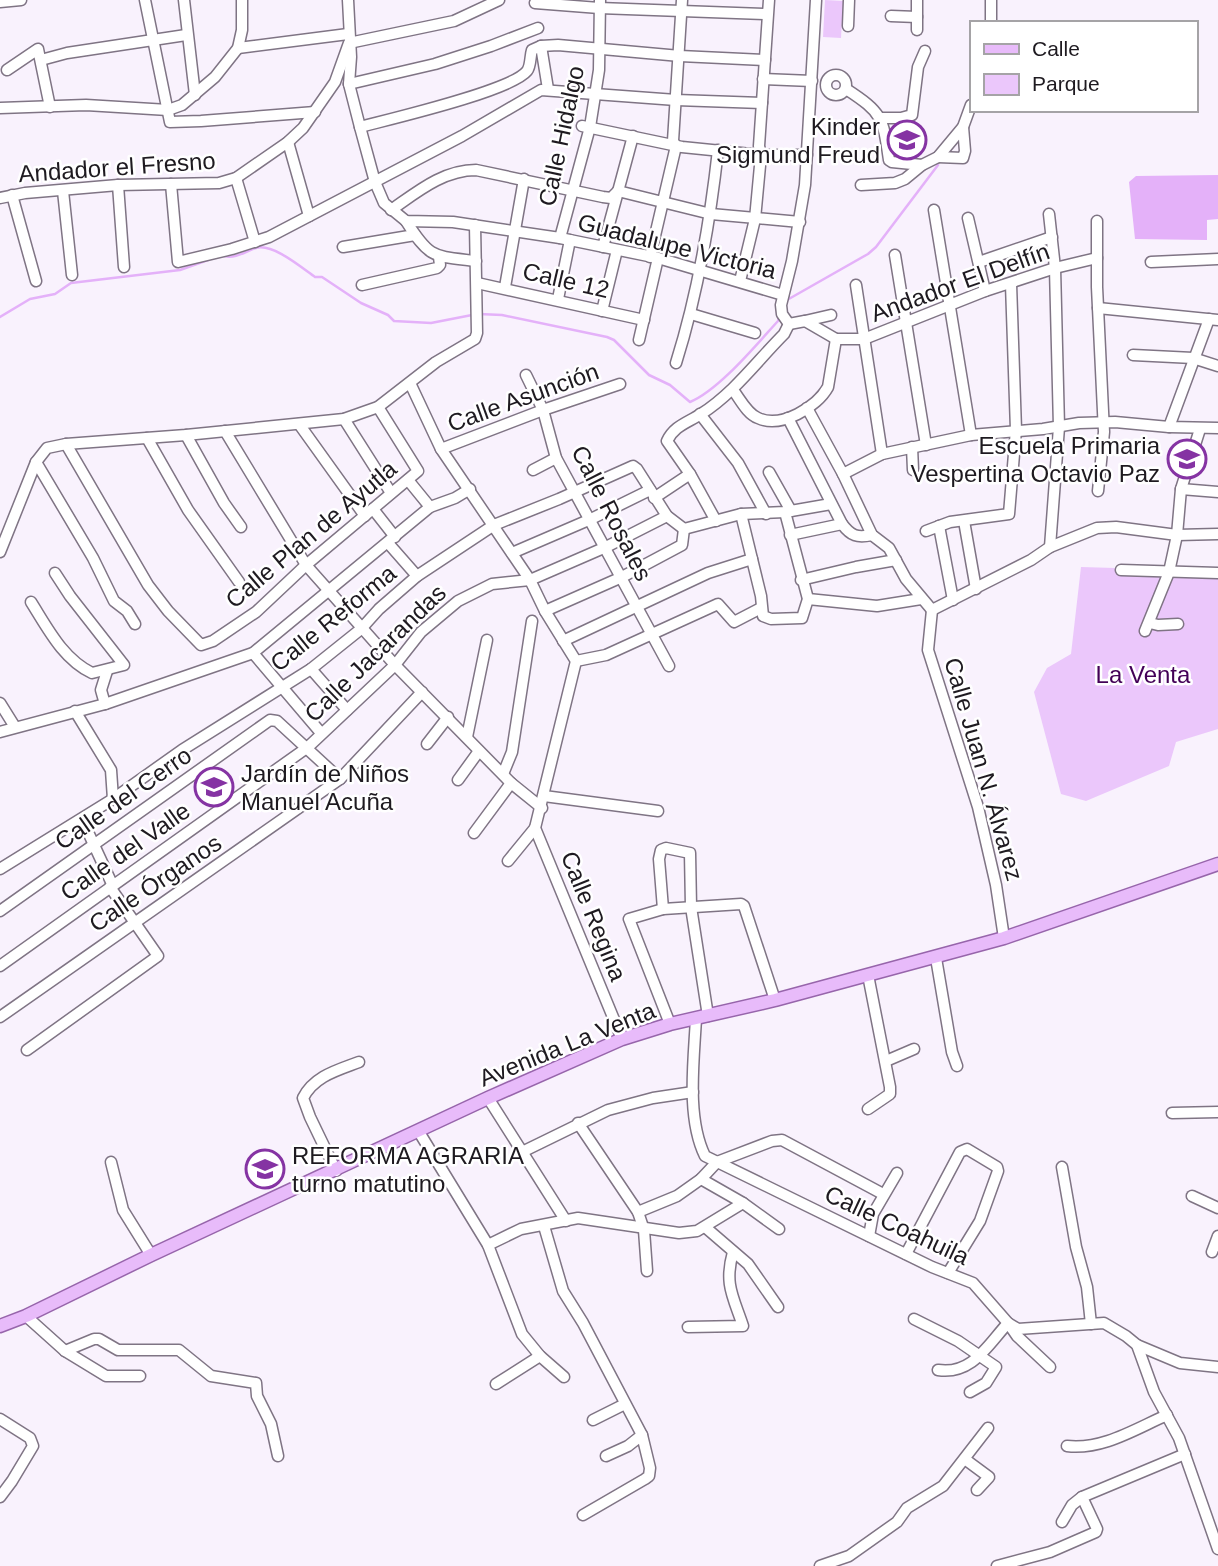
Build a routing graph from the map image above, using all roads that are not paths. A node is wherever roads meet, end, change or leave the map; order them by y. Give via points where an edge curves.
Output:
1 (21, 0) edge
2 (145, 0) edge
3 (184, 0) edge
4 (242, 0) edge
5 (348, 0) edge
6 (499, 0) edge
7 (769, 0) edge
8 (816, 0) edge
9 (849, 0) edge
10 (917, 0) edge
11 (990, 0) edge
12 (0, 2) edge
13 (535, 3) dead end
14 (599, 4) edge
15 (682, 5) edge
16 (767, 14) junction
17 (891, 16) dead end
18 (917, 17) junction
19 (991, 21) edge
20 (848, 26) dead end
21 (538, 28) dead end
22 (917, 30) dead end
23 (186, 35) junction
24 (349, 39) junction
25 (153, 40) junction
26 (541, 46) junction
27 (239, 48) junction
28 (600, 50) junction
29 (925, 51) dead end
30 (40, 54) junction
31 (680, 56) junction
32 (765, 60) junction
33 (7, 69) dead end
34 (763, 79) junction
35 (812, 81) junction
36 (349, 84) junction
37 (548, 89) junction
38 (846, 89) dead end
39 (595, 93) junction
40 (195, 94) junction
41 (676, 100) junction
42 (762, 103) junction
43 (50, 107) junction
44 (0, 108) edge
45 (970, 108) edge
46 (168, 110) junction
47 (315, 112) junction
48 (881, 118) junction
49 (586, 126) junction
50 (360, 127) junction
51 (963, 127) junction
52 (633, 136) junction
53 (288, 142) junction
54 (676, 146) junction
55 (718, 150) junction
56 (761, 155) junction
57 (807, 155) junction
58 (938, 157) junction
59 (922, 164) junction
60 (236, 178) junction
61 (524, 178) junction
62 (375, 182) junction
63 (171, 184) junction
64 (118, 185) junction
65 (861, 185) dead end
66 (573, 190) junction
67 (63, 191) junction
68 (618, 191) junction
69 (6, 197) edge
70 (663, 202) junction
71 (391, 210) junction
72 (934, 210) dead end
73 (711, 214) junction
74 (1049, 214) dead end
75 (309, 216) junction
76 (968, 218) dead end
77 (755, 219) junction
78 (406, 221) junction
79 (1097, 221) dead end
80 (800, 222) junction
81 (475, 225) junction
82 (513, 230) junction
83 (415, 235) junction
84 (1052, 237) junction
85 (565, 239) junction
86 (255, 242) junction
87 (343, 247) dead end
88 (603, 247) junction
89 (617, 250) junction
90 (895, 255) dead end
91 (439, 257) junction
92 (654, 257) junction
93 (1097, 258) junction
94 (1218, 258) edge
95 (476, 261) junction
96 (979, 262) junction
97 (1151, 262) dead end
98 (124, 267) dead end
99 (1055, 268) junction
100 (699, 270) junction
101 (72, 275) dead end
102 (36, 281) dead end
103 (740, 281) junction
104 (477, 283) junction
105 (1011, 284) junction
106 (362, 285) dead end
107 (856, 285) dead end
108 (505, 287) junction
109 (985, 291) junction
110 (558, 299) junction
111 (782, 305) junction
112 (949, 306) junction
113 (1098, 309) junction
114 (602, 311) junction
115 (691, 314) junction
116 (831, 315) dead end
117 (1213, 319) edge
118 (644, 320) junction
119 (906, 320) junction
120 (805, 321) junction
121 (789, 324) junction
122 (755, 333) dead end
123 (836, 338) junction
124 (864, 339) junction
125 (639, 340) dead end
126 (1133, 355) dead end
127 (1193, 358) junction
128 (676, 363) dead end
129 (1218, 366) edge
130 (526, 375) dead end
131 (410, 383) junction
132 (620, 384) dead end
133 (733, 390) junction
134 (378, 407) junction
135 (807, 408) junction
136 (543, 410) junction
137 (700, 414) junction
138 (788, 418) junction
139 (344, 419) junction
140 (1103, 422) junction
141 (299, 424) junction
142 (1059, 427) junction
143 (1169, 427) junction
144 (1218, 428) edge
145 (1200, 429) junction
146 (1016, 430) junction
147 (225, 431) junction
148 (971, 435) junction
149 (186, 436) junction
150 (147, 438) junction
151 (66, 444) junction
152 (926, 445) junction
153 (912, 447) junction
154 (441, 449) junction
155 (882, 454) junction
156 (556, 458) junction
157 (36, 462) junction
158 (533, 470) dead end
159 (913, 470) dead end
160 (769, 472) dead end
161 (690, 474) junction
162 (843, 474) junction
163 (408, 480) junction
164 (470, 489) junction
165 (1181, 489) junction
166 (575, 491) junction
167 (1098, 491) dead end
168 (1218, 492) edge
169 (391, 493) junction
170 (652, 494) junction
171 (831, 504) junction
172 (430, 507) junction
173 (788, 511) junction
174 (369, 513) junction
175 (741, 514) junction
176 (766, 514) junction
177 (667, 516) junction
178 (591, 519) junction
179 (716, 521) junction
180 (964, 521) junction
181 (842, 524) junction
182 (494, 525) junction
183 (939, 526) junction
184 (241, 527) dead end
185 (684, 529) junction
186 (926, 531) dead end
187 (1218, 534) edge
188 (790, 535) junction
189 (872, 535) junction
190 (1177, 535) junction
191 (392, 540) junction
192 (606, 547) junction
193 (1050, 547) junction
194 (0, 552) edge
195 (512, 553) junction
196 (752, 559) junction
197 (896, 560) junction
198 (306, 565) junction
199 (1121, 570) dead end
200 (1169, 572) junction
201 (55, 573) dead end
202 (1218, 573) edge
203 (417, 576) junction
204 (622, 577) junction
205 (530, 580) junction
206 (802, 580) junction
207 (239, 582) dead end
208 (976, 589) junction
209 (329, 592) junction
210 (808, 599) junction
211 (921, 599) junction
212 (953, 600) junction
213 (31, 602) dead end
214 (635, 607) junction
215 (932, 610) junction
216 (545, 611) junction
217 (763, 613) junction
218 (533, 621) dead end
219 (135, 624) dead end
220 (1178, 624) dead end
221 (361, 629) junction
222 (650, 633) junction
223 (488, 640) dead end
224 (563, 641) junction
225 (253, 653) junction
226 (576, 662) junction
227 (395, 665) junction
228 (669, 666) dead end
229 (311, 669) junction
230 (107, 671) junction
231 (282, 688) junction
232 (422, 692) junction
233 (0, 703) edge
234 (105, 705) junction
235 (347, 710) junction
236 (75, 711) junction
237 (448, 717) junction
238 (15, 727) junction
239 (0, 732) edge
240 (321, 733) junction
241 (467, 737) junction
242 (427, 744) dead end
243 (308, 747) junction
244 (479, 751) junction
245 (507, 778) junction
246 (340, 779) junction
247 (458, 780) dead end
248 (113, 800) junction
249 (543, 802) junction
250 (658, 811) dead end
251 (82, 819) junction
252 (535, 828) junction
253 (474, 833) dead end
254 (93, 845) junction
255 (508, 861) dead end
256 (1218, 864) edge
257 (0, 869) edge
258 (111, 887) junction
259 (691, 907) junction
260 (663, 909) junction
261 (0, 911) edge
262 (134, 921) junction
263 (1004, 939) junction
264 (936, 958) junction
265 (0, 965) edge
266 (868, 975) junction
267 (775, 1000) junction
268 (0, 1017) edge
269 (702, 1017) junction
270 (670, 1024) junction
271 (622, 1039) junction
272 (914, 1049) dead end
273 (27, 1051) dead end
274 (886, 1061) junction
275 (359, 1062) dead end
276 (957, 1066) dead end
277 (693, 1092) junction
278 (488, 1098) junction
279 (868, 1109) dead end
280 (1218, 1112) edge
281 (1172, 1113) dead end
282 (578, 1123) junction
283 (418, 1132) junction
284 (522, 1152) junction
285 (111, 1162) dead end
286 (717, 1162) junction
287 (1062, 1167) dead end
288 (336, 1171) junction
289 (897, 1173) dead end
290 (701, 1179) junction
291 (883, 1194) junction
292 (1192, 1196) dead end
293 (743, 1203) junction
294 (1218, 1208) edge
295 (638, 1212) junction
296 (566, 1221) junction
297 (544, 1226) junction
298 (705, 1227) junction
299 (779, 1229) dead end
300 (644, 1230) junction
301 (869, 1236) junction
302 (1218, 1236) edge
303 (488, 1245) junction
304 (733, 1252) junction
305 (1212, 1252) dead end
306 (906, 1254) junction
307 (151, 1255) junction
308 (647, 1271) dead end
309 (948, 1273) junction
310 (778, 1307) dead end
311 (26, 1316) junction
312 (914, 1319) dead end
313 (1008, 1323) junction
314 (1091, 1324) junction
315 (0, 1326) edge
316 (688, 1327) dead end
317 (1137, 1345) junction
318 (65, 1351) junction
319 (540, 1356) junction
320 (979, 1356) junction
321 (1050, 1367) dead end
322 (1218, 1367) edge
323 (939, 1370) dead end
324 (140, 1376) dead end
325 (564, 1377) dead end
326 (496, 1384) dead end
327 (970, 1392) dead end
328 (625, 1404) junction
329 (1167, 1415) junction
330 (0, 1419) edge
331 (593, 1420) dead end
332 (988, 1428) dead end
333 (642, 1435) junction
334 (1067, 1446) dead end
335 (1185, 1454) junction
336 (278, 1456) dead end
337 (606, 1456) dead end
338 (966, 1460) junction
339 (978, 1490) dead end
340 (0, 1496) edge
341 (1082, 1497) junction
342 (583, 1515) dead end
343 (1062, 1521) dead end
344 (1218, 1549) edge
345 (820, 1566) edge
346 (997, 1566) edge

1 - 12 street
2 - 25 street
3 - 23 street
4 - 27 street
5 - 24 street
6 - 24 street via 454,21
7 - 16 street
8 - 35 street
9 - 20 street
10 - 18 street
11 - 19 street
13 - 14 street
14 - 15 street
14 - 28 street, Calle Hidalgo
15 - 16 street
15 - 31 street
16 - 32 street
17 - 18 street
18 - 22 street
21 - 36 street via 435,64
23 - 25 street
23 - 40 street
24 - 27 street
24 - 36 street
24 - 47 street, Andador el Fresno via 334,82
25 - 30 street
25 - 46 street
26 - 28 street
26 - 37 street
26 - 50 street via 532,50 528,70 496,88
27 - 40 street
28 - 31 street
28 - 39 street, Calle Hidalgo
29 - 48 street via 918,67 912,115
30 - 33 street
30 - 43 street
31 - 32 street
31 - 41 street
32 - 34 street
34 - 35 street
34 - 42 street
35 - 57 street
36 - 50 street
37 - 39 street
37 - 62 street
38 - 48 street
39 - 41 street
39 - 49 street, Calle Hidalgo
40 - 46 street
41 - 42 street
41 - 54 street
42 - 56 street
43 - 44 street
43 - 46 street
45 - 51 street
46 - 47 street via 170,122
47 - 53 street, Andador el Fresno
48 - 59 street via 889,160
49 - 52 street
49 - 66 street, Calle Hidalgo
50 - 62 street
51 - 58 street
51 - 58 street via 963,158
52 - 54 street
52 - 68 street
53 - 60 street, Andador el Fresno
53 - 75 street
54 - 55 street
54 - 70 street
55 - 56 street
55 - 73 street
56 - 57 street
56 - 77 street
57 - 80 street
58 - 59 street
59 - 65 street via 905,180
60 - 63 street, Andador el Fresno
60 - 86 street
61 - 66 street
61 - 71 street via 476,170 456,172
61 - 82 street
62 - 71 street
62 - 75 street
63 - 64 street, Andador el Fresno
63 - 86 street via 178,262
64 - 67 street, Andador el Fresno
64 - 98 street
66 - 68 street via 611,198
66 - 85 street, Calle Hidalgo
67 - 69 street, Andador el Fresno
67 - 101 street
68 - 70 street
68 - 88 street
69 - 102 street
70 - 73 street
70 - 92 street
71 - 78 street
72 - 112 street
73 - 77 street
73 - 100 street
74 - 84 street
75 - 86 street
76 - 96 street
77 - 80 street
77 - 103 street
78 - 81 street, Guadalupe Victoria
78 - 83 street
79 - 93 street
80 - 111 street
81 - 82 street, Guadalupe Victoria
81 - 95 street
82 - 85 street, Guadalupe Victoria
82 - 108 street
83 - 87 street
83 - 91 street via 426,250
84 - 96 street
84 - 99 street
85 - 88 street, Guadalupe Victoria
85 - 110 street, Calle Hidalgo
88 - 89 street, Guadalupe Victoria
89 - 92 street, Guadalupe Victoria
89 - 114 street
90 - 119 street
91 - 95 street
91 - 106 street via 437,268
92 - 100 street, Guadalupe Victoria
92 - 118 street
93 - 99 street, Andador El Delfín
93 - 113 street
94 - 97 street
95 - 104 street
96 - 109 street
99 - 105 street, Andador El Delfín
99 - 142 street
100 - 103 street, Guadalupe Victoria
100 - 115 street
103 - 111 street, Guadalupe Victoria
104 - 108 street, Calle 12
104 - 131 street via 474,339
105 - 109 street, Andador El Delfín
105 - 146 street
107 - 124 street
108 - 110 street, Calle 12
109 - 112 street, Andador El Delfín
110 - 114 street, Calle 12
111 - 121 street
112 - 119 street, Andador El Delfín
112 - 148 street
113 - 117 street
113 - 140 street
114 - 118 street, Calle 12
115 - 122 street
115 - 128 street
116 - 120 street
117 - 127 street
118 - 125 street
119 - 124 street, Andador El Delfín
119 - 152 street
120 - 121 street
120 - 123 street
121 - 133 street
123 - 124 street, Andador El Delfín
123 - 135 street via 828,387
124 - 155 street
126 - 127 street
127 - 129 street
127 - 143 street
130 - 136 street, Calle Rosales
131 - 134 street
131 - 154 street
132 - 136 street, Calle Asunción
133 - 137 street
133 - 138 street via 752,415 769,421
134 - 139 street
134 - 163 street, Calle Plan de Ayutla via 419,468
135 - 138 street
135 - 162 street
136 - 154 street, Calle Asunción
136 - 156 street, Calle Rosales
137 - 161 street via 673,431 667,441
137 - 176 street via 738,463
138 - 171 street
139 - 141 street
139 - 169 street
140 - 142 street
140 - 143 street
140 - 167 street
141 - 147 street
141 - 174 street
142 - 146 street
142 - 193 street
143 - 145 street
144 - 145 street
145 - 165 street
146 - 148 street
146 - 180 street via 1009,514
147 - 149 street
147 - 198 street
148 - 152 street
149 - 150 street
149 - 184 street
150 - 151 street
150 - 207 street via 188,510
151 - 157 street via 47,448
151 - 198 street, Calle Plan de Ayutla via 148,585 201,645 256,612
152 - 153 street
153 - 155 street
153 - 159 street
154 - 164 street
155 - 162 street
156 - 158 street
156 - 166 street, Calle Rosales
157 - 194 street
157 - 219 street via 114,601
160 - 173 street
161 - 170 street
161 - 179 street
162 - 189 street
163 - 169 street, Calle Plan de Ayutla
163 - 172 street
164 - 172 street
164 - 182 street
165 - 168 street
165 - 190 street
166 - 170 street, Calle Reforma via 633,466
166 - 178 street, Calle Rosales
166 - 182 street, Calle Reforma
169 - 174 street, Calle Plan de Ayutla
170 - 177 street, Calle Reforma
170 - 178 street
171 - 173 street
171 - 181 street
172 - 191 street
173 - 176 street
173 - 188 street
174 - 191 street
174 - 198 street, Calle Plan de Ayutla
175 - 176 street
175 - 179 street
175 - 196 street
177 - 185 street, Calle Reforma
177 - 192 street, Calle Jacarandas
178 - 192 street, Calle Rosales
178 - 195 street
179 - 185 street
180 - 183 street
180 - 208 street
181 - 188 street
181 - 189 street via 849,534 860,538
182 - 195 street
182 - 203 street, Calle Reforma
183 - 186 street
183 - 212 street
185 - 204 street via 681,545
187 - 190 street
188 - 206 street
189 - 197 street
190 - 193 street via 1097,528
190 - 200 street
191 - 203 street
191 - 209 street
192 - 204 street, Calle Rosales
192 - 205 street, Calle Jacarandas
193 - 208 street
195 - 205 street
196 - 214 street via 708,573
196 - 217 street
197 - 206 street
197 - 211 street
198 - 209 street
199 - 200 street
200 - 202 street
200 - 220 street via 1147,627
201 - 230 street via 124,665
203 - 221 street, Calle Reforma
204 - 214 street, Calle Rosales
204 - 216 street
205 - 216 street
205 - 227 street, Calle Jacarandas via 492,584 458,601 421,632
206 - 210 street
208 - 212 street
209 - 221 street
209 - 225 street
210 - 211 street via 877,606
210 - 217 street via 802,618
211 - 215 street
212 - 215 street
213 - 230 street via 77,666 92,673
214 - 222 street, Calle Rosales
214 - 224 street
215 - 263 street, Calle Juan N. Álvarez via 928,650 978,807
216 - 224 street
217 - 222 street via 734,622 718,604
218 - 245 street
221 - 227 street
221 - 229 street, Calle Reforma
222 - 226 street via 606,655
222 - 228 street, Calle Rosales
223 - 241 street
224 - 226 street
225 - 231 street
225 - 234 street
226 - 249 street, Calle Regina
227 - 232 street
227 - 235 street, Calle Jacarandas
229 - 231 street, Calle Reforma
229 - 235 street
230 - 234 street via 101,690
231 - 240 street
231 - 248 street, Calle Reforma via 182,750
232 - 237 street
232 - 246 street, Calle Órganos
233 - 238 street
234 - 236 street
235 - 240 street, Calle Jacarandas
236 - 238 street
236 - 248 street via 111,770
237 - 241 street
237 - 242 street
238 - 239 street
240 - 243 street, Calle Jacarandas
241 - 244 street
243 - 246 street
243 - 254 street, Calle del Cerro via 270,720
243 - 258 street, Calle del Valle
244 - 245 street
244 - 247 street
245 - 249 street
245 - 253 street
246 - 262 street, Calle Órganos
248 - 251 street, Calle Reforma
249 - 250 street
249 - 252 street, Calle Regina
251 - 254 street
251 - 257 street, Calle Reforma
252 - 255 street
252 - 271 street, Calle Regina
254 - 258 street
254 - 261 street, Calle del Cerro
256 - 263 main road, Avenida La Venta
258 - 262 street
258 - 265 street, Calle del Valle
259 - 260 street
259 - 260 street via 690,853 666,848 659,859
259 - 267 street via 744,906
259 - 269 street
260 - 270 street via 629,919
262 - 268 street, Calle Órganos
262 - 273 street via 158,956
263 - 264 main road, Avenida La Venta
264 - 266 main road, Avenida La Venta
264 - 276 street
266 - 267 main road, Avenida La Venta
266 - 274 street
267 - 269 main road, Avenida La Venta
269 - 270 main road, Avenida La Venta
269 - 277 street
270 - 271 main road, Avenida La Venta
271 - 278 main road, Avenida La Venta
272 - 274 street
274 - 279 street via 890,1094
275 - 288 street via 326,1075 309,1087 303,1098
277 - 282 street via 632,1102
277 - 286 street via 699,1143 705,1156
278 - 283 main road, Avenida La Venta
278 - 284 street
280 - 281 street
282 - 284 street
282 - 295 street
283 - 288 main road, Avenida La Venta
283 - 303 street
284 - 296 street
285 - 307 street via 123,1210
286 - 290 street
286 - 291 street via 782,1140
286 - 301 street, Calle Coahuila
287 - 314 street
288 - 307 main road, Avenida La Venta
289 - 291 street
290 - 293 street
290 - 295 street via 677,1196
291 - 301 street
292 - 294 street
293 - 298 street
293 - 299 street
295 - 300 street
296 - 297 street
296 - 300 street via 584,1219
297 - 303 street via 521,1229
297 - 328 street via 563,1290
298 - 300 street via 679,1233
298 - 304 street
300 - 308 street
301 - 306 street, Calle Coahuila
302 - 305 street
303 - 319 street via 522,1334
304 - 310 street via 748,1264
304 - 316 street via 728,1283 743,1326
306 - 309 street, Calle Coahuila
306 - 309 street via 967,1149 998,1171 980,1221
307 - 311 main road, Avenida La Venta
309 - 313 street, Calle Coahuila via 973,1283
311 - 315 main road, Avenida La Venta
311 - 318 street
312 - 320 street
313 - 314 street via 1018,1329
313 - 320 street
313 - 321 street, Calle Coahuila
314 - 317 street via 1112,1326
317 - 322 street via 1180,1363
317 - 329 street
318 - 324 street via 106,1376
318 - 336 street via 94,1339 118,1350 179,1350 211,1376 256,1383
319 - 325 street
319 - 326 street
320 - 323 street via 965,1368
320 - 327 street via 996,1371
328 - 331 street
328 - 333 street
329 - 334 street via 1100,1445
329 - 335 street
330 - 340 street via 30,1438 33,1446
332 - 338 street
333 - 337 street
333 - 342 street via 649,1476
335 - 341 street
335 - 344 street
338 - 339 street via 989,1476
338 - 345 street via 943,1486 907,1508 897,1522 849,1556
341 - 343 street
341 - 346 street via 1096,1532 1050,1552

